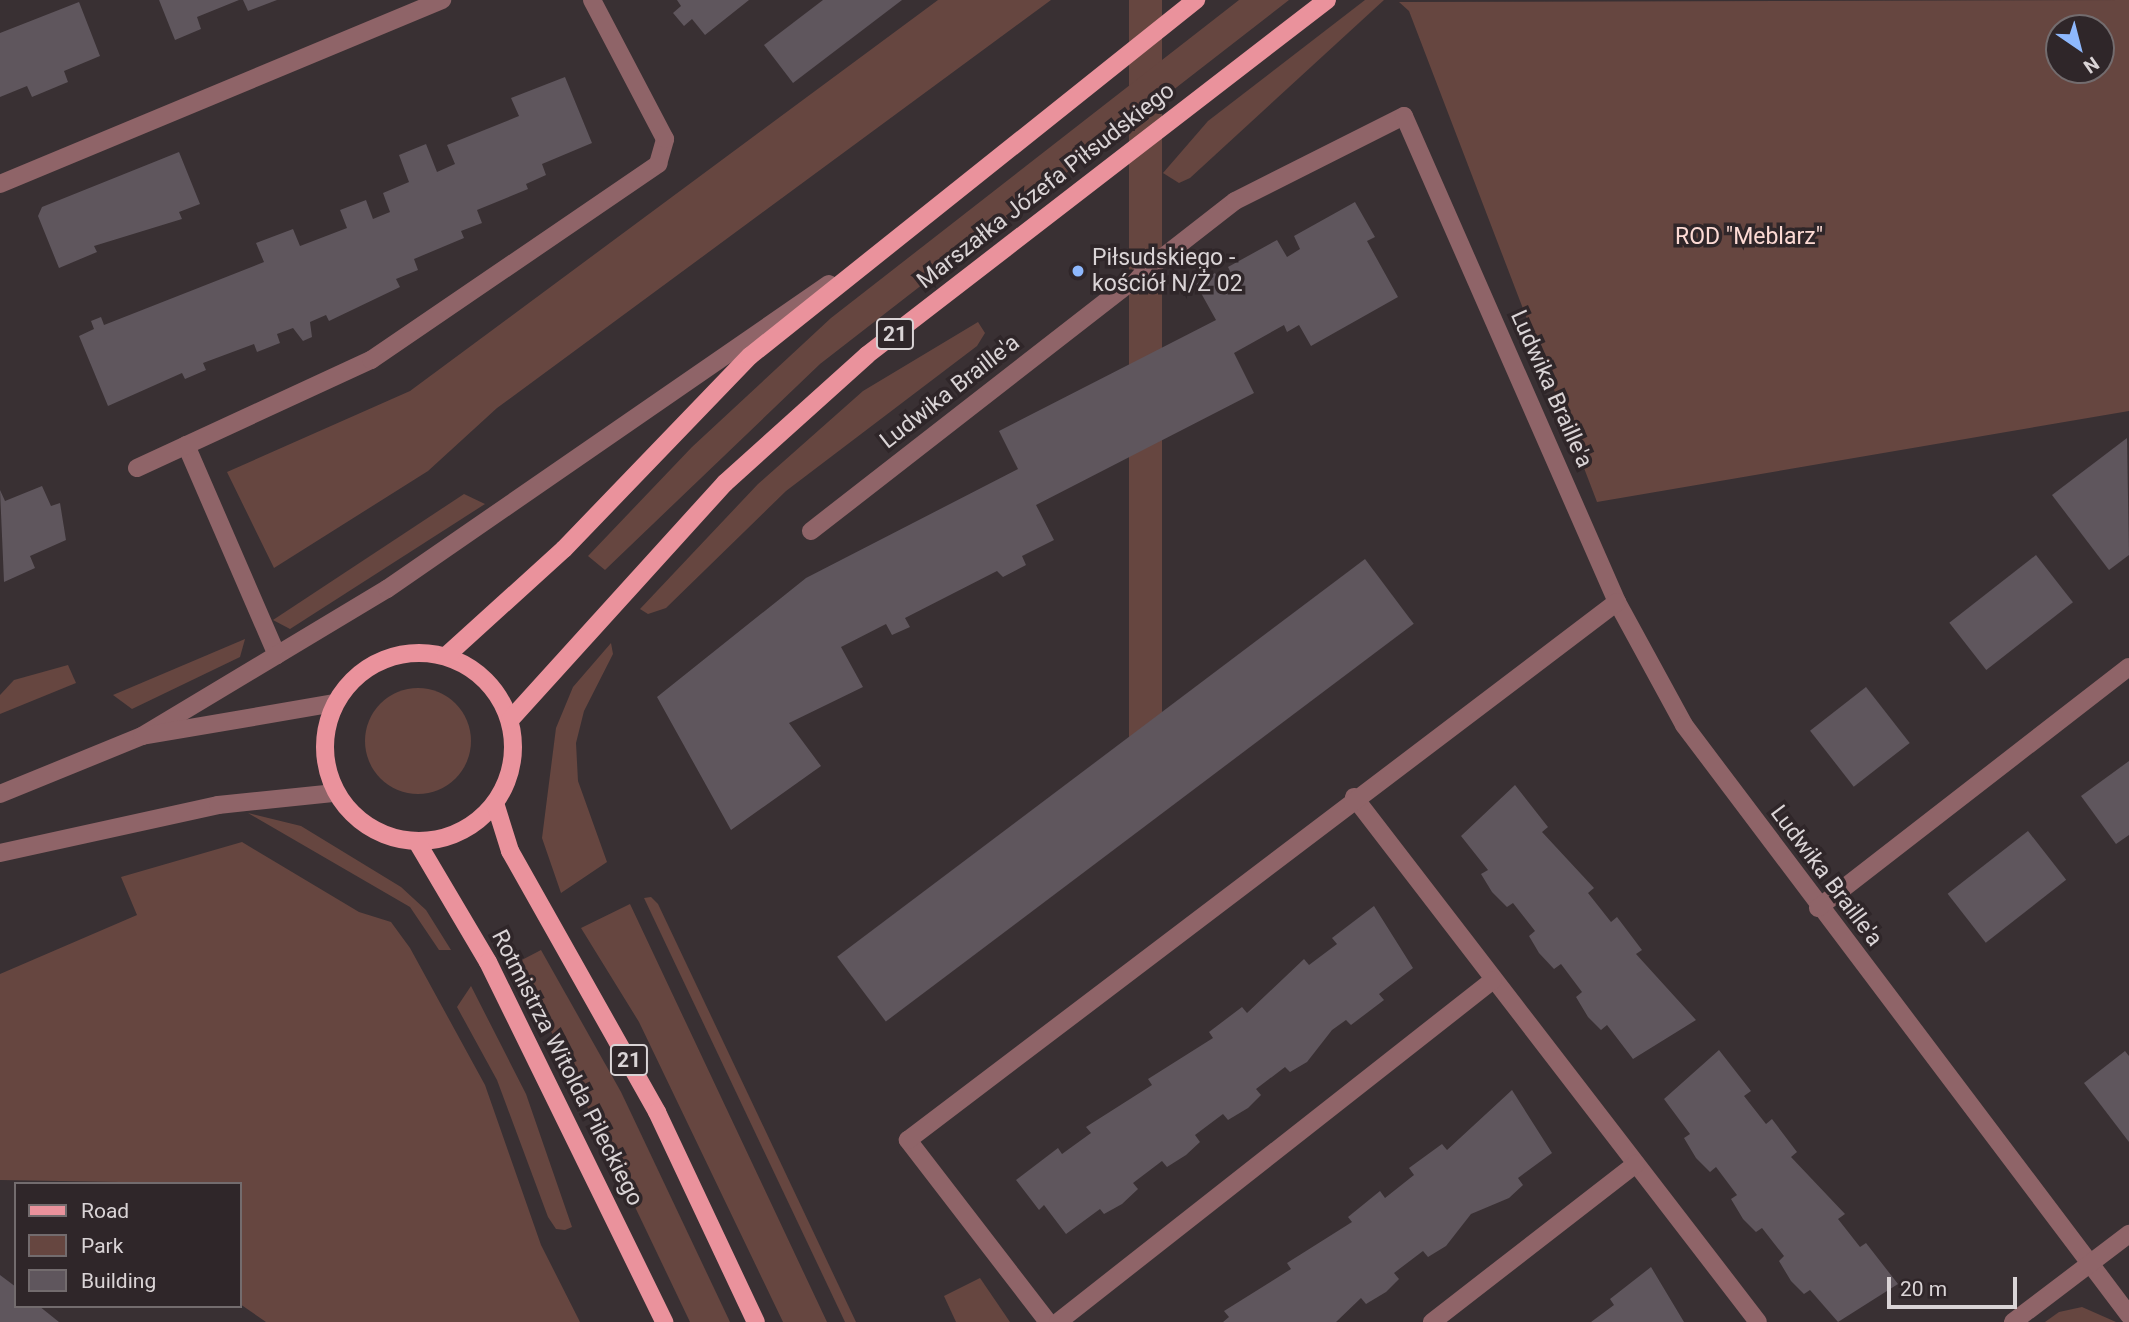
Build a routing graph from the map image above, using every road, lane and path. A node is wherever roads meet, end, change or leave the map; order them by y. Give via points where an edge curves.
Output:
1 (442, 0) edge
2 (592, 0) edge
3 (1196, 0) edge
4 (1327, 0) edge
5 (0, 184) edge
6 (867, 258) junction
7 (186, 445) junction
8 (138, 468) dead end
9 (811, 531) dead end
10 (1616, 602) junction
11 (277, 655) junction
12 (446, 656) junction
13 (2129, 667) edge
14 (335, 703) junction
15 (510, 720) junction
16 (142, 736) junction
17 (335, 793) junction
18 (0, 794) edge
19 (1354, 797) junction
20 (495, 803) junction
21 (417, 842) junction
22 (0, 853) edge
23 (1818, 908) junction
24 (1493, 980) junction
25 (1636, 1164) junction
26 (2129, 1234) edge
27 (2090, 1265) junction
28 (2129, 1315) edge
29 (664, 1322) edge
30 (757, 1322) edge
31 (1048, 1322) edge
32 (1058, 1322) edge
33 (1432, 1322) edge
34 (1758, 1322) edge
35 (2014, 1322) edge

1 - 5 street
2 - 7 street via 665,139 658,164 371,360
3 - 6 main road
4 - 15 main road, Marszałka Józefa Piłsudskiego / 21 via 867,355 725,483
6 - 11 street via 387,589
6 - 12 main road via 683,419 564,549
7 - 8 street
7 - 11 street
9 - 10 street, Ludwika Braille'a via 1235,201 1404,116
10 - 19 street
10 - 23 street, Ludwika Braille'a via 1684,725
11 - 16 street
12 - 14 main road via 414,652 382,660 355,677
12 - 15 main road via 496,692
13 - 23 street
14 - 16 street
14 - 17 main road via 325,733 325,763
15 - 20 main road via 510,768
16 - 18 street
17 - 21 main road via 369,828
17 - 22 street via 218,805
19 - 24 street
19 - 31 street via 908,1140
20 - 21 main road via 447,838
20 - 30 main road, 21 via 510,851 657,1112
21 - 29 main road, Rotmistrza Witolda Pileckiego via 488,962
23 - 27 street, Ludwika Braille'a
24 - 25 street
24 - 32 street
25 - 33 street
25 - 34 street
26 - 27 street
27 - 28 street, Ludwika Braille'a
27 - 35 street

